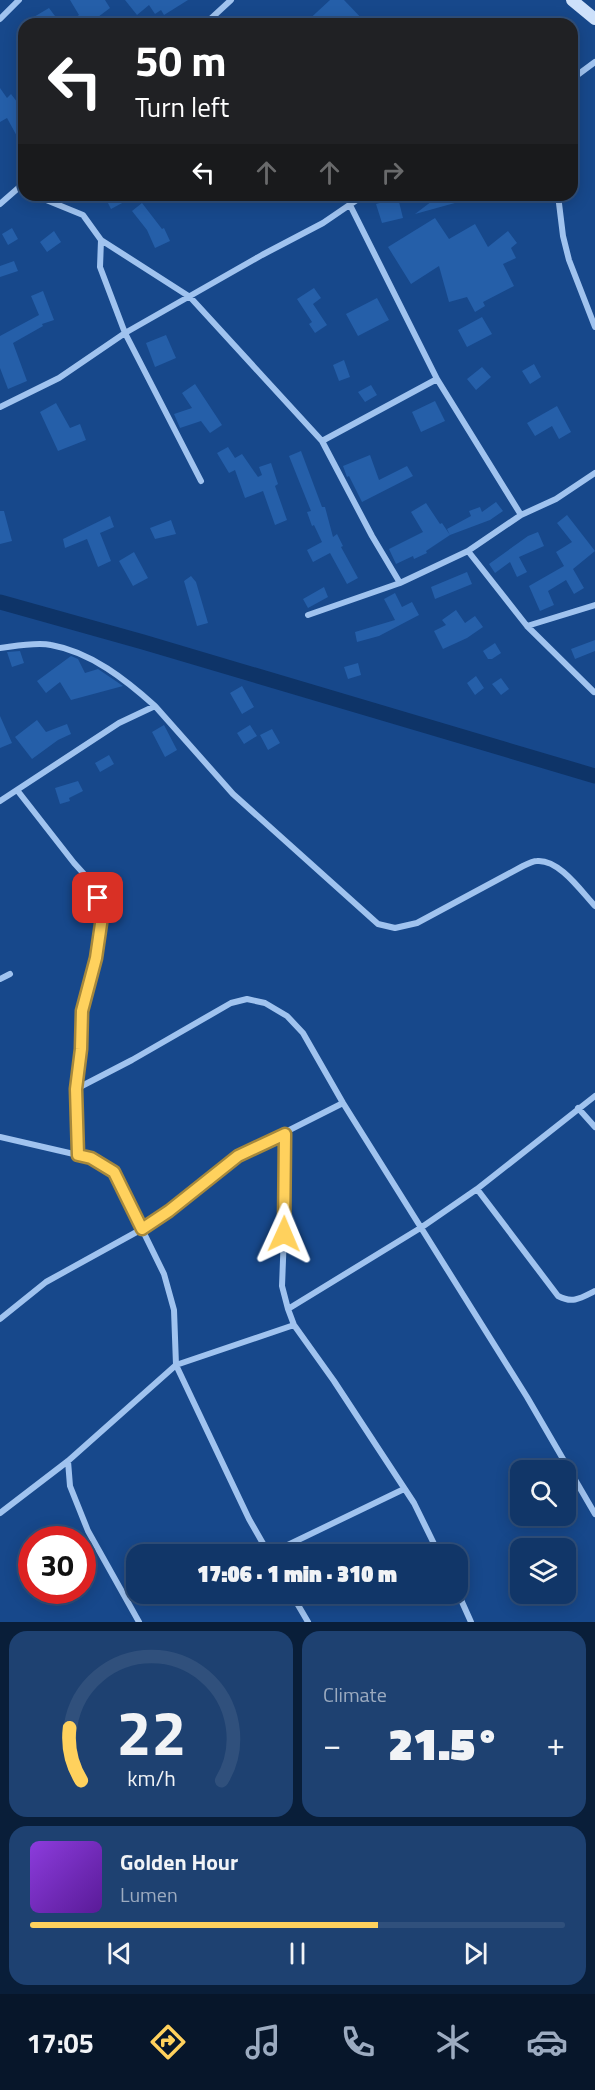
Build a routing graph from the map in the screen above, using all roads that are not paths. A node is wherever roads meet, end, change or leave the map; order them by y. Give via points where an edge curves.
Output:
1 (19, 0) edge
2 (231, 0) edge
3 (572, 0) edge
4 (212, 18) edge
5 (0, 19) edge
6 (595, 19) edge
7 (595, 62) edge
8 (578, 75) edge
9 (18, 192) edge
10 (48, 201) edge
11 (356, 201) edge
12 (559, 201) edge
13 (0, 204) edge
14 (350, 206) junction
15 (101, 240) junction
16 (190, 297) junction
17 (595, 327) edge
18 (125, 333) junction
19 (437, 379) junction
20 (0, 407) edge
21 (322, 441) junction
22 (595, 473) edge
23 (201, 482) dead end
24 (522, 515) junction
25 (468, 551) junction
26 (400, 583) junction
27 (595, 605) edge
28 (308, 615) dead end
29 (527, 626) junction
30 (0, 648) edge
31 (594, 692) edge
32 (155, 706) junction
33 (17, 790) junction
34 (0, 801) edge
35 (595, 906) edge
36 (10, 974) dead end
37 (0, 979) edge
38 (76, 1089) junction
39 (595, 1096) edge
40 (343, 1103) junction
41 (579, 1108) junction
42 (595, 1127) edge
43 (285, 1134) junction
44 (0, 1137) edge
45 (78, 1155) junction
46 (477, 1189) junction
47 (422, 1227) junction
48 (142, 1229) junction
49 (595, 1291) edge
50 (288, 1309) junction
51 (0, 1319) edge
52 (294, 1325) junction
53 (176, 1365) junction
54 (68, 1461) junction
55 (404, 1489) junction
56 (0, 1513) edge
57 (595, 1514) edge
58 (263, 1544) edge
59 (290, 1544) edge
60 (434, 1544) edge
61 (297, 1604) edge
62 (463, 1604) edge
63 (139, 1622) edge
64 (308, 1622) edge
65 (471, 1622) edge

1 - 5 street
2 - 4 street
3 - 6 main road
7 - 8 street
9 - 13 street
10 - 15 street via 83,216
11 - 14 street
12 - 17 street via 569,260
14 - 16 street
14 - 19 street
15 - 16 street
15 - 18 street via 100,267
16 - 18 street
16 - 21 street
18 - 20 street via 59,378
18 - 23 street
19 - 21 street
19 - 24 street
21 - 26 street
22 - 24 street via 556,499
24 - 25 street
25 - 26 street
25 - 29 street
26 - 28 street
27 - 29 street
29 - 31 street
30 - 32 street via 51,645 92,658
32 - 33 street via 119,723
32 - 35 street via 233,794 378,924 395,928 417,923 536,861 560,868
33 - 34 street
33 - 38 street via 94,885 103,910 82,1011
36 - 37 street
38 - 40 street via 231,1003 247,999 286,1016 303,1033
38 - 45 street
39 - 41 street
40 - 43 street
40 - 47 street
41 - 42 street
41 - 46 street
43 - 48 street via 238,1156
43 - 50 street via 282,1286
44 - 45 street
45 - 48 street via 114,1172
46 - 47 street
46 - 49 street via 558,1296 574,1301
47 - 50 street
47 - 57 street
48 - 51 street via 46,1282
48 - 53 street via 164,1274 174,1310
50 - 52 street
52 - 53 street
52 - 55 street
53 - 54 street
53 - 58 street
54 - 56 street
54 - 63 street via 70,1486 88,1531
55 - 59 street
55 - 60 street
61 - 64 street
62 - 65 street

